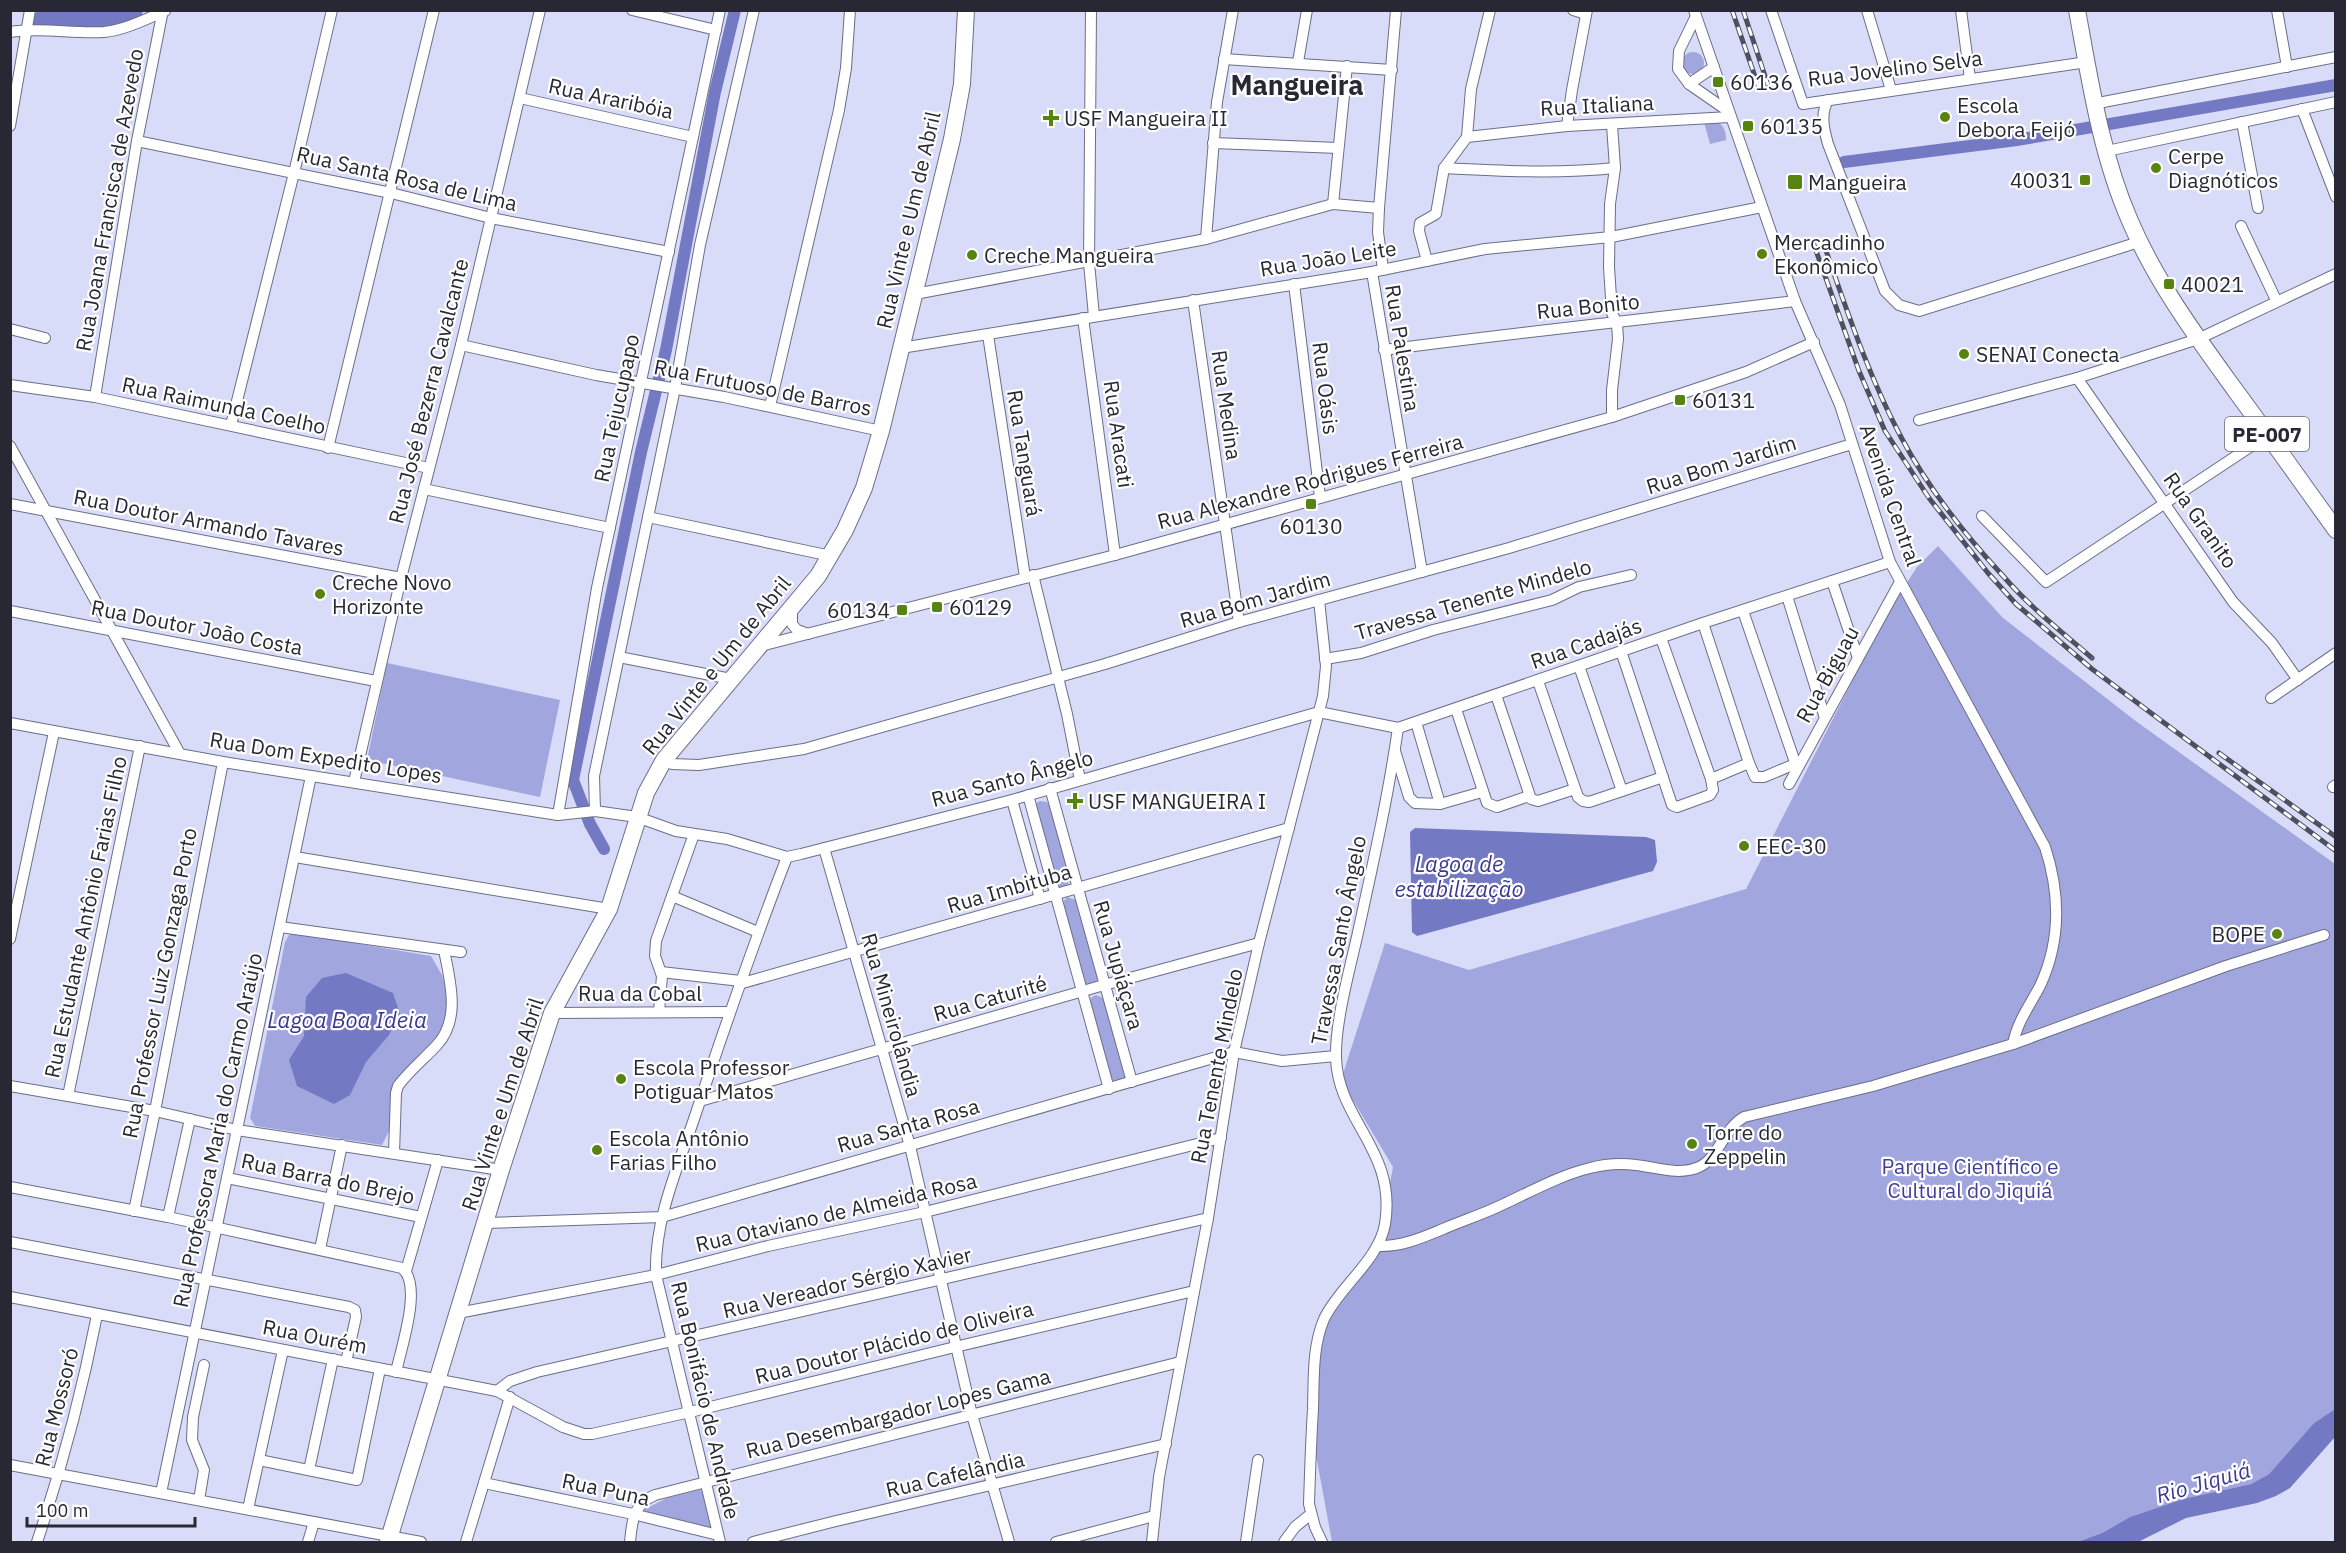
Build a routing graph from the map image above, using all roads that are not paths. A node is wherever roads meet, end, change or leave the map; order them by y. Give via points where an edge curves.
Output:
1 (30, 10) edge
2 (332, 10) edge
3 (434, 10) edge
4 (540, 10) edge
5 (632, 10) edge
6 (720, 10) edge
7 (754, 10) edge
8 (850, 10) edge
9 (966, 10) edge
10 (1092, 10) edge
11 (1233, 10) edge
12 (1307, 10) edge
13 (1396, 10) edge
14 (1490, 10) edge
15 (1573, 10) edge
16 (1771, 10) edge
17 (1867, 10) edge
18 (1960, 10) edge
19 (2077, 10) edge
20 (2277, 10) edge
21 (164, 11) edge
22 (1586, 12) edge
23 (1695, 13) edge
24 (27, 29) junction
25 (716, 30) junction
26 (10, 32) edge
27 (2336, 57) edge
28 (1224, 58) junction
29 (1298, 62) junction
30 (2087, 62) junction
31 (1347, 66) junction
32 (2287, 66) junction
33 (1714, 68) junction
34 (1392, 70) junction
35 (1970, 79) junction
36 (1689, 84) junction
37 (1891, 90) junction
38 (520, 98) junction
39 (1828, 100) junction
40 (2336, 102) edge
41 (2093, 104) junction
42 (2302, 109) junction
43 (1730, 114) junction
44 (2242, 122) junction
45 (1612, 125) junction
46 (10, 126) edge
47 (1567, 126) junction
48 (693, 137) junction
49 (1467, 137) junction
50 (137, 141) junction
51 (1213, 143) junction
52 (1338, 148) junction
53 (2107, 151) junction
54 (1444, 168) junction
55 (1615, 168) junction
56 (294, 173) junction
57 (391, 193) junction
58 (2336, 197) edge
59 (1333, 204) junction
60 (1762, 207) junction
61 (1379, 208) junction
62 (2258, 208) dead end
63 (491, 218) junction
64 (2241, 226) dead end
65 (1611, 237) junction
66 (1206, 239) junction
67 (2139, 242) junction
68 (669, 252) junction
69 (1427, 261) junction
70 (1089, 263) junction
71 (1383, 270) junction
72 (1372, 272) junction
73 (2336, 274) edge
74 (1294, 284) junction
75 (915, 294) junction
76 (1193, 300) junction
77 (2276, 300) junction
78 (1795, 301) junction
79 (1088, 317) junction
80 (1617, 324) junction
81 (10, 329) edge
82 (988, 335) junction
83 (45, 338) dead end
84 (2198, 339) junction
85 (1814, 342) junction
86 (461, 345) junction
87 (901, 348) junction
88 (1384, 350) junction
89 (2077, 378) junction
90 (645, 383) junction
91 (10, 385) edge
92 (671, 388) junction
93 (95, 397) junction
94 (770, 406) junction
95 (1612, 417) junction
96 (1919, 420) dead end
97 (231, 425) junction
98 (880, 431) junction
99 (2268, 435) junction
100 (1852, 444) junction
101 (10, 446) edge
102 (328, 448) junction
103 (429, 468) junction
104 (1404, 475) junction
105 (424, 489) junction
106 (1320, 497) junction
107 (10, 504) edge
108 (2166, 504) junction
109 (47, 511) junction
110 (1982, 516) dead end
111 (648, 517) junction
112 (1224, 524) junction
113 (610, 528) junction
114 (2336, 530) edge
115 (1115, 555) junction
116 (831, 556) junction
117 (1890, 562) junction
118 (1422, 572) junction
119 (1631, 574) dead end
120 (1029, 576) junction
121 (401, 578) junction
122 (1832, 581) junction
123 (1900, 582) junction
124 (1787, 596) junction
125 (1319, 600) junction
126 (792, 608) junction
127 (10, 611) edge
128 (1743, 611) junction
129 (1239, 622) junction
130 (1703, 623) junction
131 (113, 631) junction
132 (809, 634) junction
133 (1661, 638) junction
134 (759, 646) junction
135 (1621, 651) junction
136 (2336, 653) edge
137 (619, 657) junction
138 (1858, 658) junction
139 (1326, 659) junction
140 (1579, 666) junction
141 (1057, 678) junction
142 (731, 679) junction
143 (2298, 680) junction
144 (376, 681) junction
145 (1538, 681) junction
146 (1496, 695) junction
147 (2271, 698) dead end
148 (1456, 709) junction
149 (1320, 712) junction
150 (1825, 718) junction
151 (1416, 722) junction
152 (10, 723) edge
153 (1398, 728) junction
154 (54, 732) junction
155 (140, 746) junction
156 (1395, 748) junction
157 (180, 754) junction
158 (664, 760) junction
159 (223, 762) junction
160 (1749, 763) junction
161 (1796, 766) junction
162 (311, 776) junction
163 (1663, 777) junction
164 (1711, 779) junction
165 (1080, 780) junction
166 (354, 782) junction
167 (1789, 784) dead end
168 (1050, 789) junction
169 (1575, 789) junction
170 (1622, 791) junction
171 (1482, 792) junction
172 (1028, 795) junction
173 (1531, 798) junction
174 (1012, 800) junction
175 (1440, 804) junction
176 (593, 811) junction
177 (558, 815) junction
178 (637, 817) junction
179 (1288, 828) junction
180 (694, 834) junction
181 (824, 848) junction
182 (295, 857) junction
183 (787, 857) junction
184 (1077, 888) junction
185 (1055, 894) junction
186 (672, 896) junction
187 (1040, 899) junction
188 (609, 909) junction
189 (280, 927) junction
190 (758, 932) junction
191 (2324, 934) dead end
192 (10, 939) edge
193 (1259, 943) junction
194 (444, 950) junction
195 (461, 952) dead end
196 (854, 952) junction
197 (661, 972) junction
198 (740, 983) junction
199 (1104, 985) junction
200 (1082, 992) junction
201 (659, 1012) junction
202 (729, 1012) junction
203 (552, 1013) junction
204 (2013, 1044) junction
205 (881, 1049) junction
206 (1234, 1052) junction
207 (1336, 1056) junction
208 (1132, 1082) junction
209 (10, 1086) edge
210 (1109, 1089) junction
211 (68, 1096) junction
212 (700, 1101) junction
213 (155, 1111) junction
214 (190, 1119) junction
215 (237, 1130) junction
216 (1221, 1138) junction
217 (342, 1145) junction
218 (910, 1146) junction
219 (394, 1152) junction
220 (438, 1160) junction
221 (501, 1170) junction
222 (227, 1178) junction
223 (10, 1187) edge
224 (332, 1199) junction
225 (134, 1211) junction
226 (925, 1212) junction
227 (662, 1216) junction
228 (168, 1217) junction
229 (421, 1217) junction
230 (1208, 1218) junction
231 (487, 1223) junction
232 (217, 1228) junction
233 (10, 1242) edge
234 (1377, 1246) junction
235 (320, 1249) junction
236 (406, 1271) junction
237 (656, 1275) junction
238 (206, 1279) junction
239 (939, 1281) junction
240 (1194, 1291) junction
241 (10, 1297) edge
242 (458, 1313) junction
243 (98, 1315) junction
244 (194, 1332) junction
245 (673, 1342) junction
246 (955, 1347) junction
247 (284, 1350) junction
248 (333, 1359) junction
249 (346, 1362) junction
250 (1180, 1362) junction
251 (204, 1365) dead end
252 (380, 1369) junction
253 (396, 1372) junction
254 (437, 1380) junction
255 (497, 1391) junction
256 (510, 1397) junction
257 (690, 1412) junction
258 (972, 1415) junction
259 (603, 1432) joint
260 (1166, 1444) junction
261 (259, 1460) junction
262 (1258, 1460) dead end
263 (10, 1465) edge
264 (309, 1470) junction
265 (60, 1475) junction
266 (707, 1481) junction
267 (484, 1483) junction
268 (992, 1485) junction
269 (161, 1493) junction
270 (199, 1500) junction
271 (248, 1509) junction
272 (633, 1514) junction
273 (1311, 1514) junction
274 (1154, 1516) junction
275 (314, 1522) junction
276 (719, 1539) edge
277 (389, 1540) edge
278 (37, 1542) edge
279 (308, 1542) edge
280 (421, 1542) edge
281 (466, 1542) edge
282 (630, 1542) edge
283 (753, 1542) edge
284 (1009, 1542) edge
285 (1056, 1542) edge
286 (1152, 1542) edge
287 (1246, 1542) edge
288 (1284, 1542) edge
289 (1322, 1542) edge

1 - 24 street
2 - 56 street
3 - 57 street
4 - 38 street, Rua José Bezerra Cavalcante
5 - 25 street
6 - 25 street, Rua Tejucupapo
7 - 92 street
8 - 94 street via 838,110
9 - 75 main road, Rua Vinte e Um de Abril via 957,115
10 - 70 street, Rua Aracati
11 - 28 street
12 - 29 street
13 - 34 street
14 - 49 street via 1472,89
15 - 22 street
16 - 39 street, Rua Jovelino Selva via 1803,104
17 - 37 street
18 - 35 street
19 - 30 main road, PE-007
20 - 32 street
21 - 24 street via 105,32
21 - 50 street, Rua Joana Francisca de Azevedo
22 - 47 street
23 - 33 street, Avenida Central
23 - 36 street via 1677,58 1678,69
24 - 26 street
24 - 46 street
25 - 48 street, Rua Tejucupapo
27 - 32 street
28 - 29 street
28 - 51 street
29 - 31 street
30 - 35 street, Rua Jovelino Selva
30 - 41 main road, PE-007
31 - 34 street
31 - 52 street
32 - 41 street
33 - 36 street
33 - 43 street, Avenida Central
34 - 61 street
35 - 37 street, Rua Jovelino Selva
36 - 43 street
37 - 39 street, Rua Jovelino Selva
38 - 48 street, Rua Araribóia
38 - 63 street, Rua José Bezerra Cavalcante
39 - 67 street via 1823,113 1824,132 1881,282 1899,305 1919,311
40 - 42 street
41 - 53 main road, PE-007
42 - 44 street
42 - 58 street
43 - 45 street, Rua Italiana
43 - 60 street, Avenida Central
44 - 53 street
44 - 62 street
45 - 47 street, Rua Italiana
45 - 55 street
47 - 49 street, Rua Italiana
48 - 68 street, Rua Tejucupapo
49 - 54 street
50 - 56 street, Rua Santa Rosa de Lima
50 - 93 street, Rua Joana Francisca de Azevedo
51 - 52 street
51 - 66 street
52 - 59 street
53 - 67 main road, PE-007
54 - 55 street
54 - 69 street via 1436,214 1420,224
55 - 65 street
56 - 57 street, Rua Santa Rosa de Lima
56 - 97 street
57 - 63 street, Rua Santa Rosa de Lima
57 - 102 street
59 - 61 street
59 - 66 street
60 - 65 street, Rua João Leite
60 - 78 street, Avenida Central
61 - 71 street
63 - 68 street, Rua Santa Rosa de Lima
63 - 86 street, Rua José Bezerra Cavalcante
64 - 77 street
65 - 69 street, Rua João Leite via 1485,249
65 - 80 street via 1611,301
66 - 70 street
67 - 84 main road, PE-007
68 - 90 street, Rua Tejucupapo
69 - 71 street, Rua João Leite
70 - 75 street
70 - 79 street, Rua Aracati
71 - 72 street, Rua João Leite
72 - 74 street, Rua João Leite
72 - 88 street, Rua Palestina
73 - 77 street
74 - 76 street, Rua João Leite
74 - 106 street, Rua Oásis
75 - 87 main road, Rua Vinte e Um de Abril
76 - 79 street, Rua João Leite
76 - 112 street, Rua Medina
77 - 84 street
78 - 80 street, Rua Bonito
78 - 85 street, Avenida Central
79 - 82 street, Rua João Leite
79 - 115 street, Rua Aracati
80 - 88 street, Rua Bonito via 1527,331
80 - 95 street
81 - 83 street
82 - 87 street, Rua João Leite
82 - 120 street, Rua Tanguará
84 - 89 street
84 - 99 main road, PE-007
85 - 95 street, Rua Alexandre Rodrigues Ferreira via 1746,372
85 - 100 street, Avenida Central
86 - 90 street, Rua Frutuoso de Barros
86 - 103 street, Rua José Bezerra Cavalcante
87 - 98 main road, Rua Vinte e Um de Abril
88 - 104 street, Rua Palestina
89 - 96 street
89 - 108 street, Rua Granito
90 - 92 street, Rua Frutuoso de Barros
90 - 113 street, Rua Tejucupapo
91 - 93 street, Rua Raimunda Coelho
92 - 94 street, Rua Frutuoso de Barros
92 - 111 street
93 - 97 street, Rua Raimunda Coelho
94 - 98 street, Rua Frutuoso de Barros
95 - 104 street, Rua Alexandre Rodrigues Ferreira
97 - 102 street, Rua Raimunda Coelho
98 - 116 main road, Rua Vinte e Um de Abril via 864,488
99 - 108 street
99 - 114 main road, PE-007
100 - 117 street, Avenida Central
100 - 118 street, Rua Bom Jardim
101 - 109 street
102 - 103 street, Rua Raimunda Coelho
103 - 105 street, Rua José Bezerra Cavalcante
104 - 106 street, Rua Alexandre Rodrigues Ferreira
104 - 118 street, Rua Palestina
105 - 113 street
105 - 121 street, Rua José Bezerra Cavalcante
106 - 112 street, Rua Alexandre Rodrigues Ferreira
107 - 109 street, Rua Doutor Armando Tavares
108 - 110 street via 2046,582
108 - 143 street, Rua Granito via 2233,602 2272,643
109 - 121 street, Rua Doutor Armando Tavares
109 - 131 street
111 - 116 street
111 - 137 street
112 - 115 street, Rua Alexandre Rodrigues Ferreira
112 - 129 street, Rua Medina
113 - 177 street, Rua Tejucupapo
115 - 120 street, Rua Alexandre Rodrigues Ferreira
116 - 126 main road, Rua Vinte e Um de Abril
117 - 122 street, Rua Cadajás
117 - 123 street, Avenida Central
118 - 125 street, Rua Bom Jardim
119 - 139 street, Travessa Tenente Mindelo via 1552,600 1361,653
120 - 132 street, Rua Alexandre Rodrigues Ferreira
120 - 141 street, Rua Tanguará
121 - 144 street, Rua José Bezerra Cavalcante
122 - 124 street, Rua Cadajás
122 - 138 street
123 - 138 street, Rua Biguau
123 - 204 street, Avenida Central via 2051,866 2057,907 2054,941
124 - 128 street, Rua Cadajás
124 - 150 street
125 - 129 street, Rua Bom Jardim
125 - 139 street, Rua Tenente Mindelo
126 - 132 street via 792,624 796,630
126 - 134 main road, Rua Vinte e Um de Abril
127 - 131 street, Rua Doutor João Costa
128 - 130 street, Rua Cadajás
128 - 161 street
129 - 141 street, Rua Bom Jardim
130 - 133 street, Rua Cadajás
130 - 160 street
131 - 144 street, Rua Doutor João Costa
131 - 157 street
132 - 134 street, Rua Alexandre Rodrigues Ferreira
133 - 135 street, Rua Cadajás
133 - 164 street
134 - 142 main road, Rua Vinte e Um de Abril
135 - 140 street, Rua Cadajás
135 - 163 street
136 - 143 street
137 - 142 street
137 - 176 street via 594,776
138 - 150 street, Rua Biguau
139 - 149 street, Rua Tenente Mindelo
140 - 145 street, Rua Cadajás
140 - 170 street
141 - 158 street, Rua Bom Jardim via 804,749 699,765
141 - 165 street, Rua Tanguará
142 - 158 main road, Rua Vinte e Um de Abril
143 - 147 street
144 - 166 street, Rua José Bezerra Cavalcante
145 - 146 street, Rua Cadajás
145 - 169 street
146 - 148 street, Rua Cadajás
146 - 173 street
148 - 151 street, Rua Cadajás
148 - 171 street
149 - 153 street, Rua Santo Ângelo
149 - 165 street, Rua Santo Ângelo
149 - 179 street, Rua Tenente Mindelo
150 - 161 street, Rua Biguau
151 - 153 street, Rua Cadajás
151 - 175 street
152 - 154 street, Rua Dom Expedito Lopes
153 - 156 street, Travessa Santo Ângelo
154 - 155 street, Rua Dom Expedito Lopes
154 - 192 street
155 - 157 street, Rua Dom Expedito Lopes
155 - 211 street, Rua Estudante Antônio Farias Filho
156 - 175 street via 1411,800
156 - 207 street, Travessa Santo Ângelo via 1344,994
157 - 159 street, Rua Dom Expedito Lopes
158 - 178 main road, Rua Vinte e Um de Abril
159 - 162 street, Rua Dom Expedito Lopes
159 - 213 street, Rua Professor Luiz Gonzaga Porto
160 - 161 street via 1755,777 1761,779
160 - 164 street
161 - 167 street, Rua Biguau
162 - 166 street, Rua Dom Expedito Lopes
162 - 182 street, Rua Professora Maria do Carmo Araújo
163 - 164 street via 1672,806 1677,807 1710,795
163 - 170 street
165 - 168 street, Rua Santo Ângelo
166 - 177 street, Rua Dom Expedito Lopes
168 - 172 street, Rua Santo Ângelo
168 - 184 street, Rua Jupiáçara
169 - 170 street via 1586,802
169 - 173 street via 1538,801
171 - 173 street via 1493,807
171 - 175 street
172 - 174 street, Rua Santo Ângelo
172 - 185 street, Rua Jupiáçara
174 - 181 street, Rua Santo Ângelo
174 - 187 street
176 - 177 street, Rua Dom Expedito Lopes
176 - 178 street, Rua Dom Expedito Lopes
178 - 180 street
178 - 188 main road, Rua Vinte e Um de Abril
179 - 184 street, Rua Imbituba
179 - 193 street, Rua Tenente Mindelo
180 - 183 street via 727,839
180 - 186 street
181 - 183 street, Rua Santo Ângelo
181 - 196 street, Rua Mineirolândia
182 - 188 street
182 - 189 street, Rua Professora Maria do Carmo Araújo
183 - 190 street, Rua Bonifácio de Andrade
184 - 185 street, Rua Imbituba
184 - 199 street, Rua Jupiáçara
185 - 187 street, Rua Imbituba
185 - 200 street, Rua Jupiáçara
186 - 190 street
186 - 197 street via 656,941 655,956
187 - 196 street, Rua Imbituba
188 - 203 main road, Rua Vinte e Um de Abril
189 - 194 street
189 - 215 street, Rua Professora Maria do Carmo Araújo
190 - 198 street, Rua Bonifácio de Andrade
191 - 204 street
193 - 199 street
193 - 206 street, Rua Tenente Mindelo
194 - 195 street
194 - 219 street via 451,992 449,1022 438,1044 398,1086
196 - 198 street, Rua Imbituba
196 - 205 street, Rua Mineirolândia
197 - 198 street
197 - 201 street
198 - 202 street, Rua Bonifácio de Andrade
199 - 200 street, Rua Caturité
199 - 208 street, Rua Jupiáçara
200 - 205 street, Rua Caturité
200 - 210 street, Rua Jupiáçara
201 - 202 street, Rua da Cobal
201 - 203 street, Rua da Cobal
202 - 212 street, Rua Bonifácio de Andrade
203 - 221 main road, Rua Vinte e Um de Abril
204 - 234 street via 1873,1086 1744,1117 1729,1129 1707,1162 1693,1169 1670,1171 1632,1164 1589,1168 1414,1240
205 - 212 street, Rua Caturité
205 - 218 street, Rua Mineirolândia
206 - 207 street, Rua Santa Rosa via 1282,1061
206 - 208 street, Rua Santa Rosa
206 - 216 street, Rua Tenente Mindelo
207 - 234 street, Travessa Santo Ângelo via 1343,1092 1383,1173 1386,1215
208 - 210 street, Rua Santa Rosa
209 - 211 street
210 - 218 street, Rua Santa Rosa
211 - 213 street
212 - 227 street, Rua Bonifácio de Andrade
213 - 214 street
213 - 225 street, Rua Professor Luiz Gonzaga Porto
214 - 215 street
214 - 228 street
215 - 217 street
215 - 222 street, Rua Professora Maria do Carmo Araújo
216 - 226 street, Rua Otaviano de Almeida Rosa
216 - 230 street, Rua Tenente Mindelo
217 - 219 street
217 - 224 street
218 - 226 street, Rua Mineirolândia
218 - 227 street, Rua Santa Rosa
219 - 220 street
220 - 221 street
220 - 229 street
221 - 231 main road, Rua Vinte e Um de Abril
222 - 224 street, Rua Barra do Brejo
222 - 232 street, Rua Professora Maria do Carmo Araújo
223 - 225 street
224 - 229 street, Rua Barra do Brejo
224 - 235 street
225 - 228 street
226 - 237 street, Rua Otaviano de Almeida Rosa
226 - 239 street, Rua Mineirolândia
227 - 231 street, Rua Santa Rosa
227 - 237 street, Rua Bonifácio de Andrade
228 - 232 street
229 - 236 street
230 - 239 street, Rua Vereador Sérgio Xavier
230 - 240 street, Rua Tenente Mindelo
231 - 242 main road, Rua Vinte e Um de Abril
232 - 235 street
232 - 238 street, Rua Professora Maria do Carmo Araújo
233 - 238 street
234 - 273 street, Travessa Santo Ângelo via 1327,1314 1316,1346
235 - 236 street via 395,1265
236 - 253 street via 411,1295
237 - 242 street, Rua Otaviano de Almeida Rosa
237 - 245 street, Rua Bonifácio de Andrade
238 - 244 street, Rua Professora Maria do Carmo Araújo
238 - 249 street via 353,1309 356,1317
239 - 245 street, Rua Vereador Sérgio Xavier
239 - 246 street, Rua Mineirolândia
240 - 246 street, Rua Doutor Plácido de Oliveira
240 - 250 street, Rua Tenente Mindelo
241 - 243 street, Rua Ourém
242 - 254 main road, Rua Vinte e Um de Abril
243 - 244 street, Rua Ourém
243 - 265 street, Rua Mossoró
244 - 247 street, Rua Ourém
244 - 269 street, Rua Professora Maria do Carmo Araújo
245 - 255 street, Rua Vereador Sérgio Xavier via 537,1372 510,1381
245 - 257 street, Rua Bonifácio de Andrade
246 - 257 street, Rua Doutor Plácido de Oliveira
246 - 258 street, Rua Mineirolândia
247 - 248 street, Rua Ourém
247 - 261 street
248 - 249 street, Rua Ourém
248 - 264 street
249 - 252 street, Rua Ourém
250 - 258 street, Rua Desembargador Lopes Gama
250 - 260 street, Rua Tenente Mindelo
251 - 270 street via 192,1440 204,1470
252 - 253 street, Rua Ourém
252 - 264 street via 357,1480
253 - 254 street, Rua Ourém
254 - 255 street, Rua Ourém
254 - 277 main road, Rua Vinte e Um de Abril
255 - 256 street, Rua Ourém
256 - 259 street, Rua Ourém via 574,1432
256 - 267 street
257 - 259 street, Rua Doutor Plácido de Oliveira
257 - 266 street, Rua Bonifácio de Andrade
258 - 266 street, Rua Desembargador Lopes Gama
258 - 268 street, Rua Mineirolândia
260 - 268 street, Rua Cafelândia
260 - 274 street, Rua Tenente Mindelo
261 - 264 street
261 - 271 street
262 - 287 street
263 - 265 street
265 - 269 street
265 - 278 street, Rua Mossoró
266 - 272 street, Rua Desembargador Lopes Gama via 650,1497
266 - 276 street, Rua Bonifácio de Andrade
267 - 272 street, Rua Puna
267 - 281 street
268 - 283 street, Rua Cafelândia
268 - 284 street, Rua Mineirolândia
269 - 270 street
270 - 271 street
271 - 275 street
272 - 276 street, Rua Puna
272 - 282 street
273 - 288 street
273 - 289 street, Travessa Santo Ângelo
274 - 285 street
274 - 286 street, Rua Tenente Mindelo
275 - 277 street
275 - 279 street
277 - 280 street

